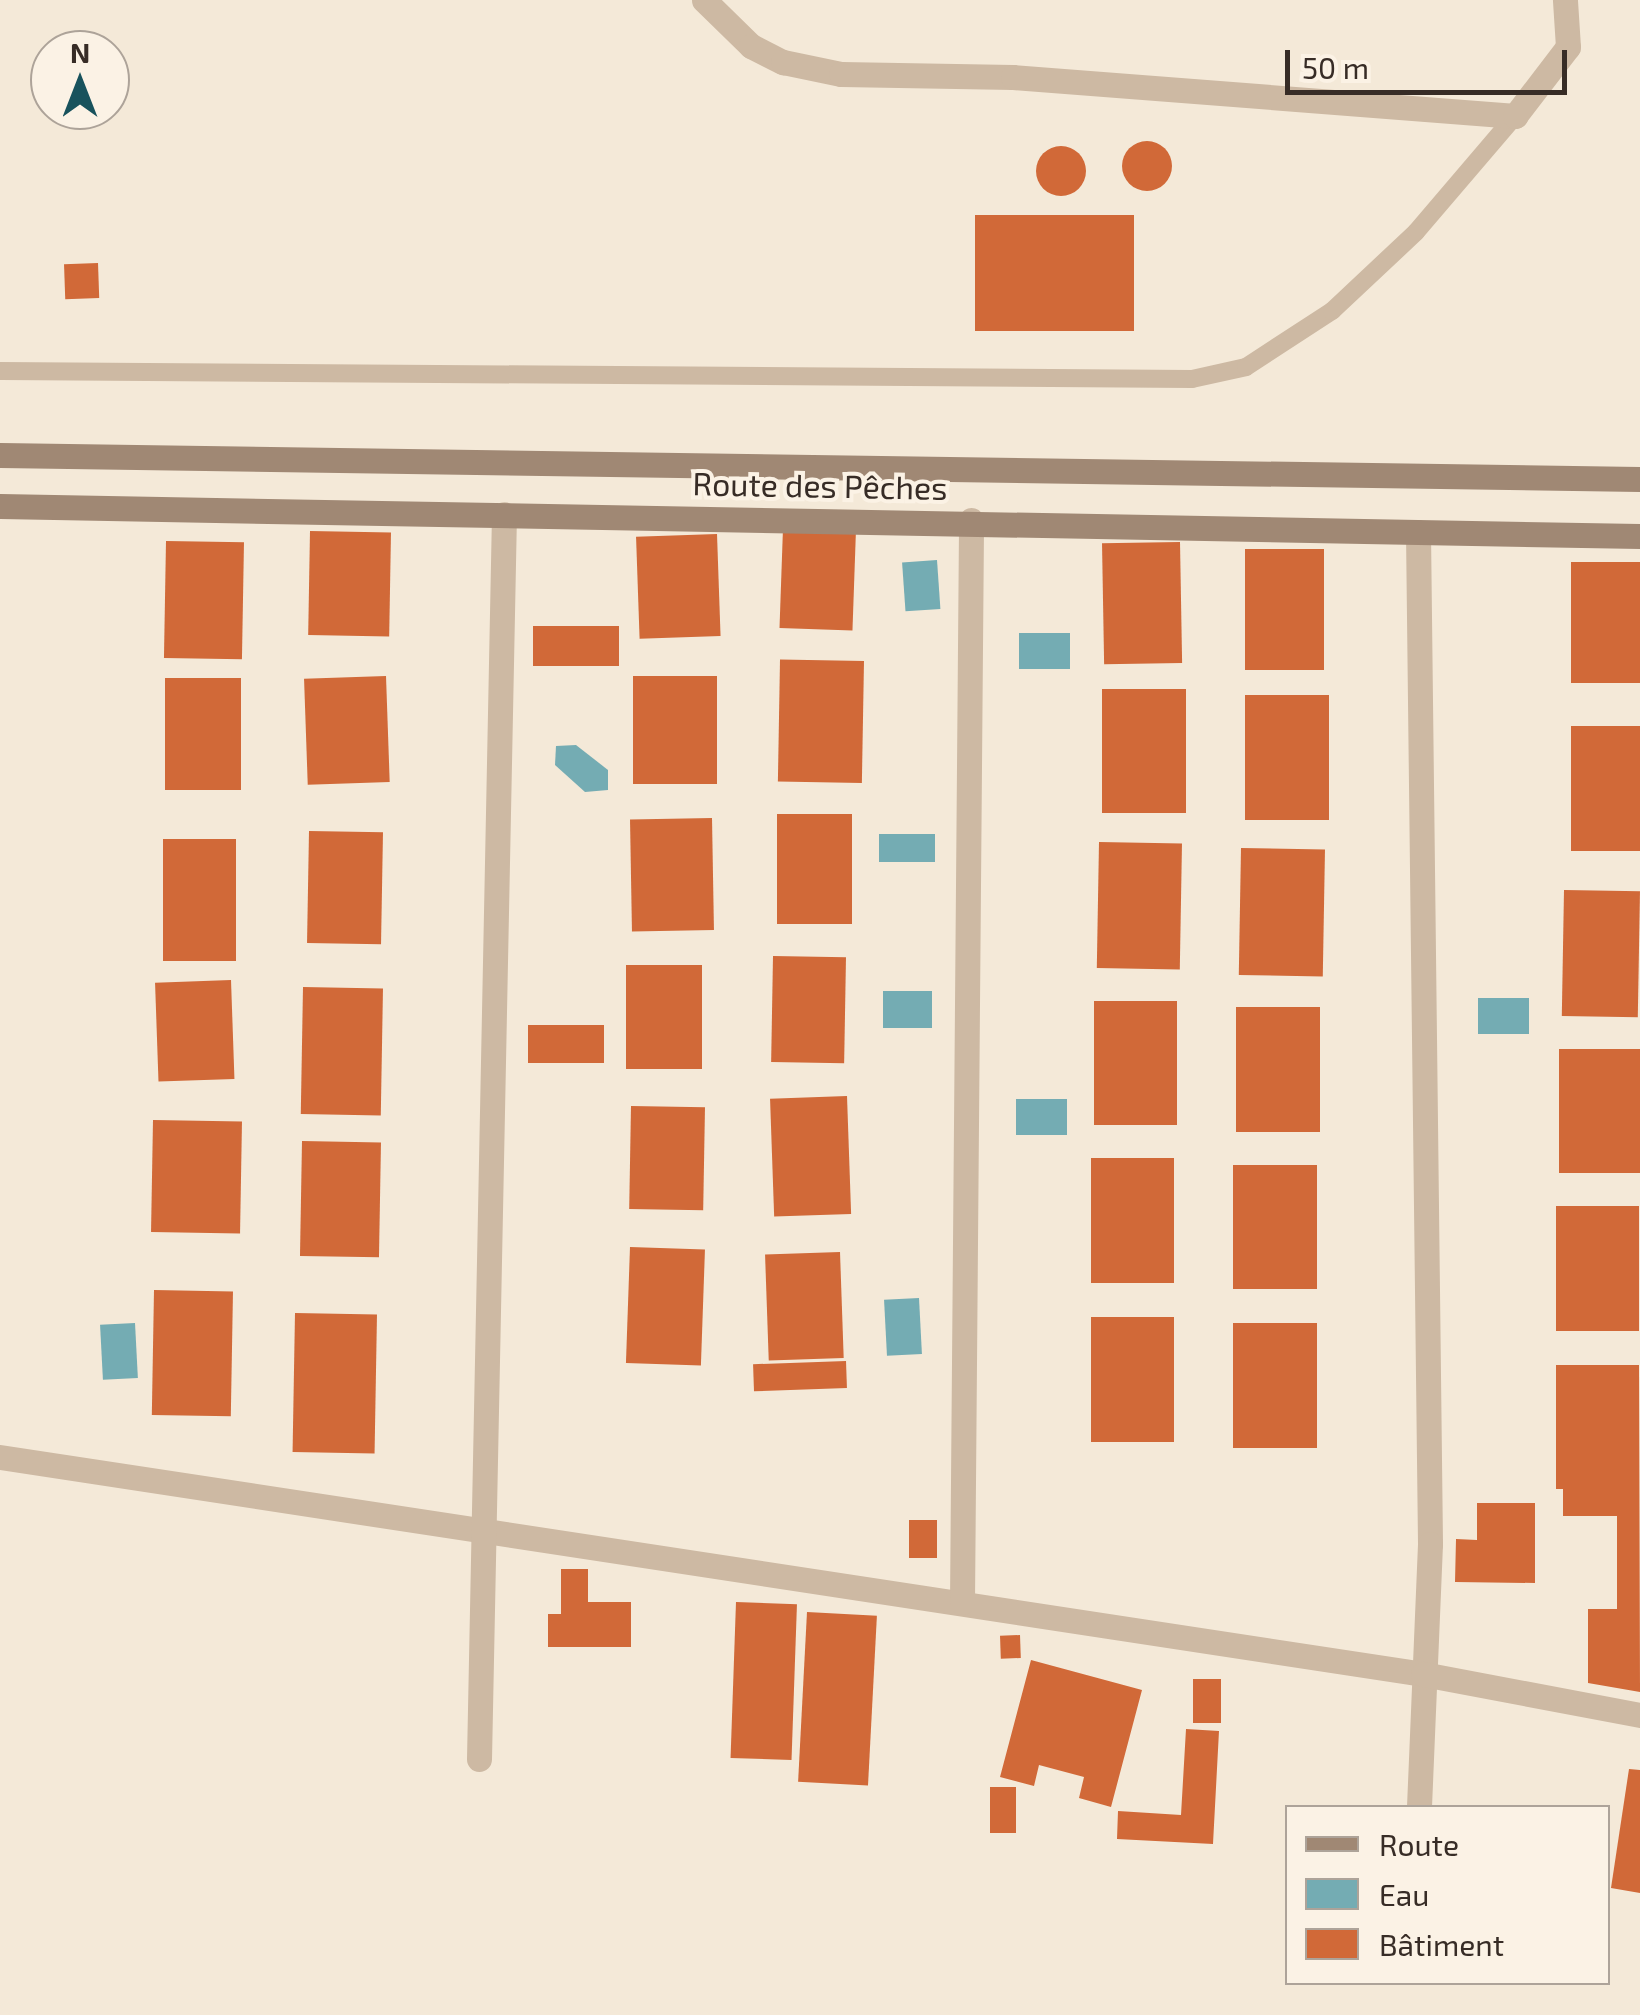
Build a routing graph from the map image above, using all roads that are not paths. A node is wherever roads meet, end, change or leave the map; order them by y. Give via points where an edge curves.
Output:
1 (704, 0) edge
2 (1566, 0) edge
3 (1516, 116) junction
4 (0, 370) edge
5 (0, 455) edge
6 (1640, 480) edge
7 (0, 506) edge
8 (504, 514) junction
9 (972, 520) junction
10 (1418, 532) junction
11 (1640, 536) edge
12 (0, 1457) edge
13 (482, 1532) junction
14 (962, 1602) junction
15 (1423, 1674) junction
16 (1640, 1715) edge
17 (479, 1759) dead end
18 (1419, 1805) edge

1 - 3 street via 751,46 783,62 841,74 1013,77
2 - 3 street via 1568,47
3 - 4 lane via 1416,232 1332,311 1246,367 1192,378
5 - 6 main road, Route des Pêches
7 - 8 main road, Route des Pêches
8 - 9 main road, Route des Pêches
8 - 13 street
9 - 10 main road, Route des Pêches
9 - 14 street
10 - 11 main road, Route des Pêches
10 - 15 street via 1430,1544
12 - 13 street
13 - 14 street
13 - 17 street
14 - 15 street
15 - 16 street
15 - 18 street

